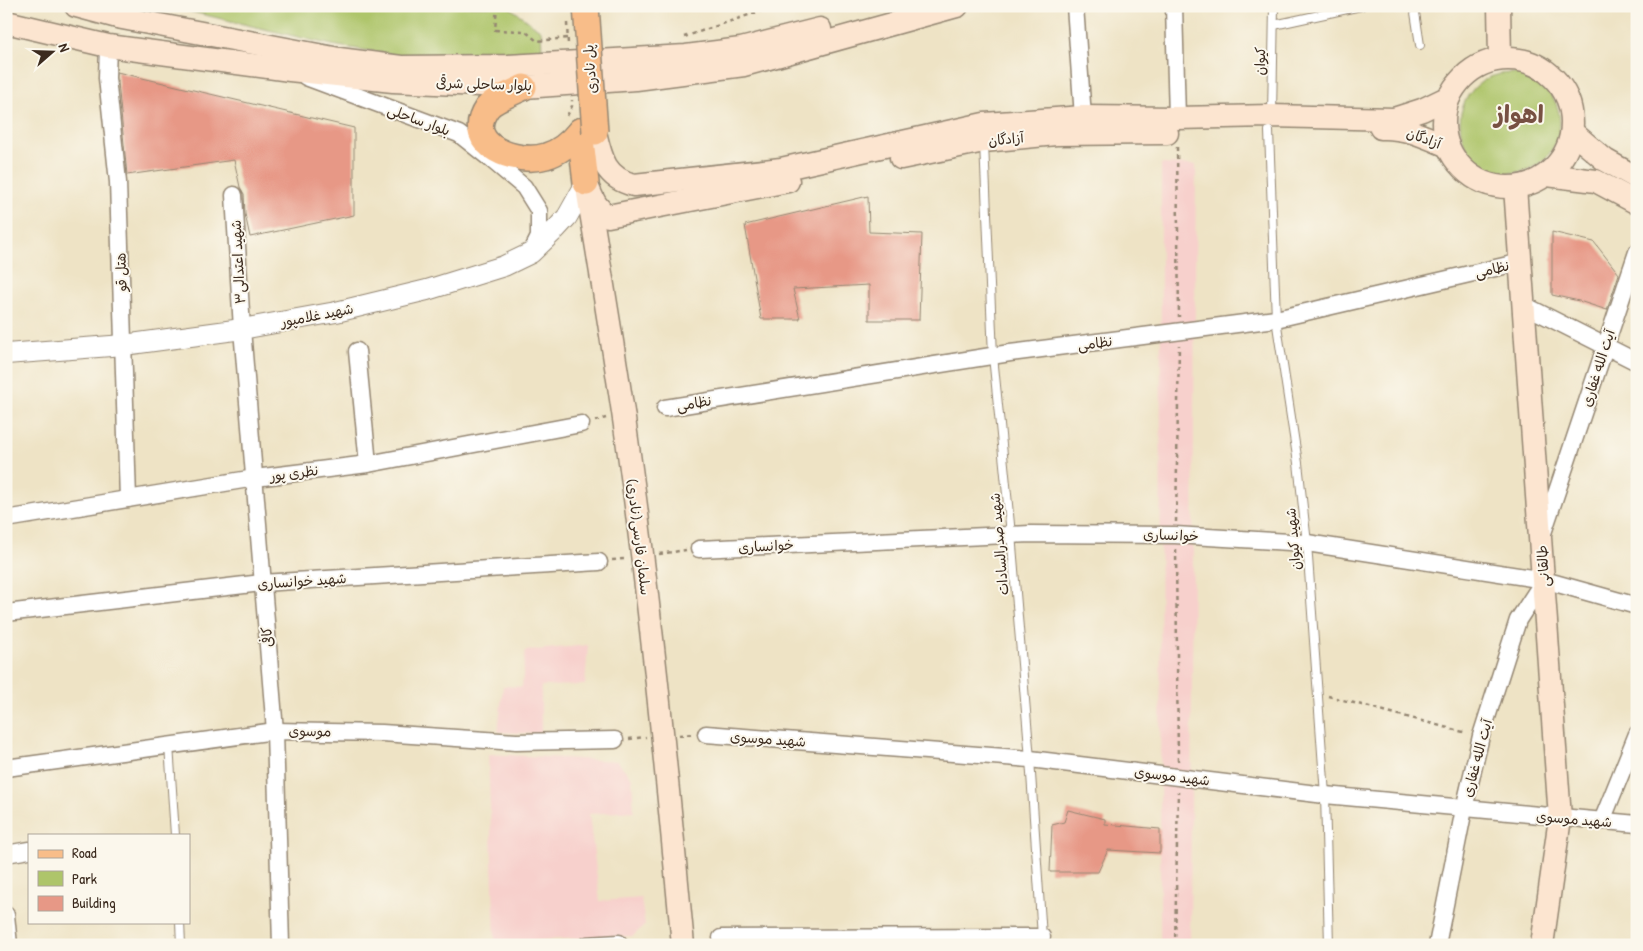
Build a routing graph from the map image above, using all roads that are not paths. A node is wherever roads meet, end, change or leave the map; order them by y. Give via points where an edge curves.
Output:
1 (76, 6) edge
2 (574, 6) edge
3 (586, 6) edge
4 (900, 6) edge
5 (957, 6) edge
6 (1075, 6) edge
7 (1174, 6) edge
8 (1274, 6) edge
9 (1361, 6) edge
10 (1414, 6) edge
11 (1499, 6) edge
12 (117, 17) junction
13 (6, 22) edge
14 (1274, 24) junction
15 (1420, 45) dead end
16 (108, 46) junction
17 (1500, 58) junction
18 (290, 70) junction
19 (524, 87) junction
20 (1449, 97) junction
21 (1083, 116) junction
22 (1177, 118) junction
23 (1270, 124) junction
24 (587, 132) junction
25 (1572, 132) junction
26 (984, 141) junction
27 (1448, 146) junction
28 (1546, 175) junction
29 (1637, 178) edge
30 (586, 183) junction
31 (1516, 187) junction
32 (234, 195) dead end
33 (1637, 203) edge
34 (1637, 252) edge
35 (531, 253) junction
36 (1521, 262) junction
37 (1524, 305) junction
38 (1276, 319) junction
39 (242, 329) junction
40 (124, 345) junction
41 (1606, 346) junction
42 (357, 351) dead end
43 (6, 354) edge
44 (993, 356) junction
45 (1637, 362) edge
46 (665, 408) dead end
47 (581, 424) dead end
48 (368, 464) junction
49 (255, 478) junction
50 (128, 499) junction
51 (6, 519) edge
52 (1011, 534) junction
53 (1541, 540) junction
54 (1307, 542) junction
55 (699, 549) dead end
56 (598, 562) dead end
57 (1544, 580) junction
58 (262, 583) junction
59 (1637, 606) edge
60 (6, 613) edge
61 (275, 731) junction
62 (706, 734) dead end
63 (1637, 734) edge
64 (615, 740) dead end
65 (169, 745) junction
66 (1030, 759) junction
67 (6, 768) edge
68 (1325, 795) junction
69 (1464, 809) junction
70 (1560, 818) junction
71 (1602, 822) junction
72 (1637, 824) edge
73 (175, 834) edge
74 (28, 850) edge
75 (6, 854) edge
76 (6, 915) edge
77 (180, 924) edge
78 (721, 938) dead end
79 (1043, 941) edge
80 (619, 943) dead end
81 (9, 945) edge
82 (181, 945) edge
83 (281, 945) edge
84 (587, 945) edge
85 (683, 945) edge
86 (1329, 945) edge
87 (1437, 945) edge
88 (1542, 945) edge

1 - 12 main road, بلوار ساحلی شرقی
2 - 24 main road, پل نادری
3 - 24 main road, پل نادری, bridge
4 - 12 main road, بلوار ساحلی شرقی via 740,49 686,56 499,66 401,67 339,59
5 - 19 main road, بلوار ساحلی شرقی via 744,65 636,79
6 - 21 street
7 - 22 street
8 - 14 lane, کیوان
9 - 14 lane
10 - 15 lane
11 - 17 main road
12 - 16 main road
13 - 16 main road, بلوار ساحلی شرقی
14 - 23 lane, کیوان
16 - 18 main road, بلوار ساحلی شرقی
16 - 40 street, هتل قو via 107,78 118,182
17 - 20 main road via 1484,62 1470,71
17 - 25 main road via 1534,64 1560,84 1572,115
18 - 19 main road, بلوار ساحلی شرقی via 393,81
18 - 35 street, بلوار ساحلی via 459,134 524,187 539,210 539,237
19 - 24 main road via 488,106 481,120 485,140 493,149 520,158 546,156
20 - 23 main road, آزادگان via 1394,119
20 - 27 main road via 1444,113
21 - 22 main road, آزادگان
21 - 24 main road, آزادگان via 984,124 781,169 634,185 620,181 604,163
22 - 23 main road, آزادگان
23 - 26 main road, آزادگان via 1056,134
23 - 27 main road, آزادگان via 1394,128 1411,131
23 - 38 lane, شهید کیوان
24 - 30 main road, سلمان فارسی(نادری)
25 - 28 main road via 1558,163
25 - 29 main road via 1605,160
26 - 30 main road, آزادگان via 608,216 594,203
26 - 44 lane, شهید صدرالسادات
27 - 31 main road via 1456,161 1482,182
28 - 31 main road
28 - 33 main road via 1596,181
30 - 35 street, شهید غلامپور via 556,230
30 - 85 main road, سلمان فارسی(نادری) via 642,556
31 - 36 main road, طالقانی
32 - 39 street, شهید اعتدالی۳
34 - 41 street, آیت الله غفاری
35 - 39 street, شهید غلامپور via 504,266 428,290 336,312
36 - 37 main road, طالقانی
36 - 38 street, نظامی
37 - 41 street
37 - 53 main road, طالقانی
38 - 44 street, نظامی
38 - 54 lane, شهید کیوان
39 - 40 street, شهید غلامپور
39 - 49 street, کافی
40 - 43 street, شهید غلامپور
40 - 50 street, هتل قو
41 - 45 street
41 - 53 street, آیت الله غفاری
42 - 48 street
44 - 46 street, نظامی
44 - 52 lane, شهید صدرالسادات
47 - 48 street, نظری پور
48 - 49 street, نظری پور
49 - 50 street, نظری پور
49 - 58 street, کافی
50 - 51 street, نظری پور
52 - 54 street, خوانساری via 1175,534
52 - 55 street, خوانساری
52 - 66 lane, شهید صدرالسادات
53 - 57 main road, طالقانی
54 - 57 street, خوانساری
54 - 68 lane, شهید کیوان
56 - 58 street, شهید خوانساری
57 - 59 street, خوانساری
57 - 69 street, آیت الله غفاری via 1518,620 1481,736
57 - 70 main road, طالقانی
58 - 60 street, شهید خوانساری
58 - 61 street, کافی
61 - 64 street, موسوی via 382,733 516,742
61 - 65 street, موسوی
61 - 83 street, کافی
62 - 66 street, شهید موسوی
63 - 71 street
65 - 67 street, موسوی
65 - 73 lane
66 - 68 street, شهید موسوی
66 - 79 lane, شهید صدرالسادات
68 - 69 street, شهید موسوی
68 - 86 lane, شهید کیوان
69 - 70 street, شهید موسوی
69 - 87 street, آیت الله غفاری
70 - 71 street, شهید موسوی
70 - 88 main road, طالقانی
71 - 72 street, شهید موسوی
74 - 75 street
76 - 81 street
77 - 82 lane
78 - 79 street
80 - 84 street

